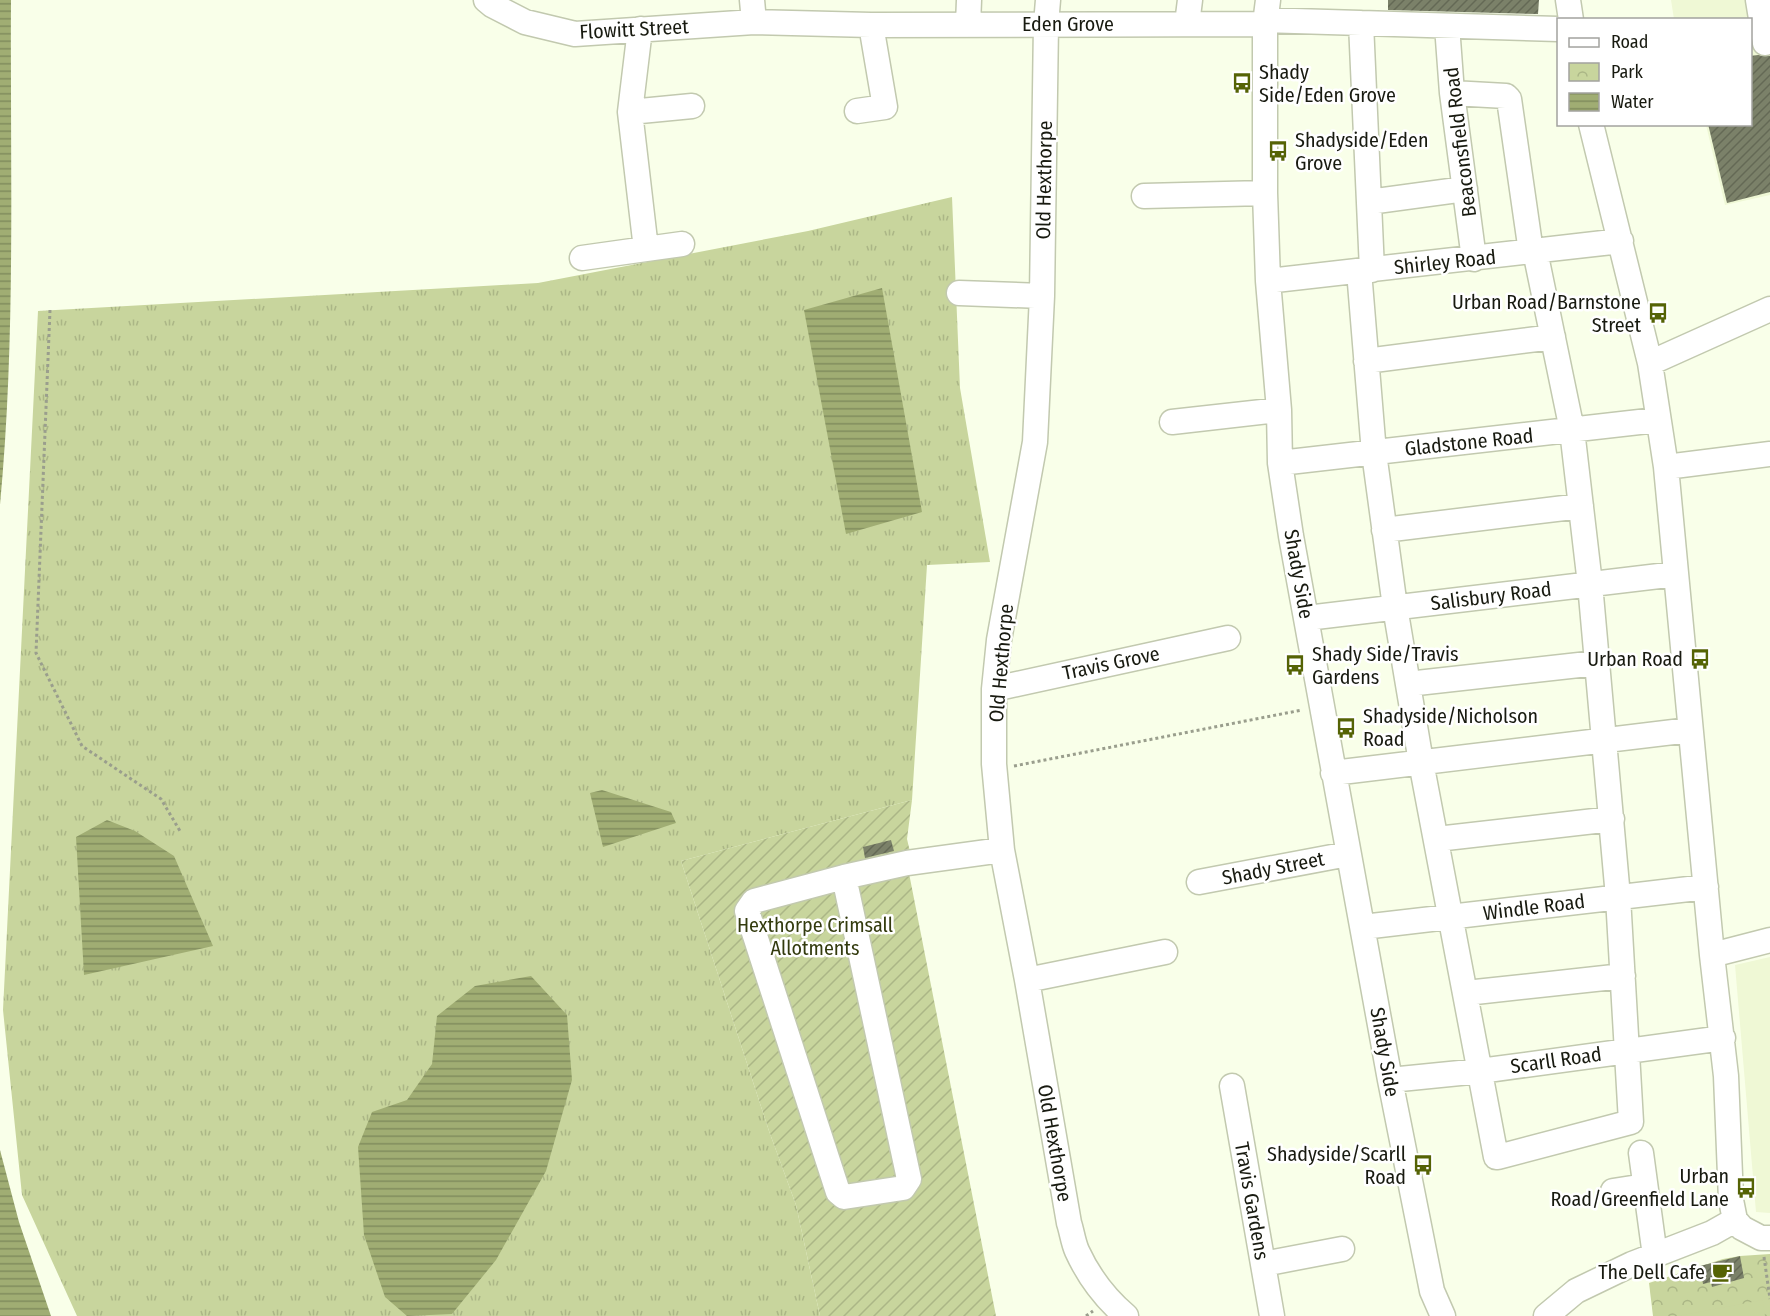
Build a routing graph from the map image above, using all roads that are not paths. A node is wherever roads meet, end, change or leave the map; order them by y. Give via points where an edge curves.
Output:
1 (486, 0) edge
2 (969, 0) edge
3 (1048, 0) edge
4 (1190, 0) edge
5 (1568, 0) edge
6 (1758, 0) edge
7 (753, 11) edge
8 (1266, 14) edge
9 (1571, 18) edge
10 (1361, 22) junction
11 (1046, 24) junction
12 (1187, 24) junction
13 (871, 25) junction
14 (968, 25) junction
15 (1447, 26) junction
16 (640, 29) junction
17 (1557, 29) edge
18 (1765, 43) dead end
19 (1452, 93) junction
20 (692, 106) dead end
21 (857, 111) dead end
22 (630, 112) junction
23 (1592, 126) edge
24 (1465, 189) junction
25 (1265, 193) junction
26 (1144, 196) dead end
27 (1369, 202) junction
28 (1621, 241) junction
29 (682, 244) dead end
30 (646, 249) junction
31 (1533, 252) junction
32 (582, 258) dead end
33 (1474, 259) junction
34 (1365, 270) junction
35 (1268, 281) junction
36 (959, 293) dead end
37 (1042, 296) junction
38 (1770, 309) edge
39 (1553, 337) junction
40 (1366, 361) junction
41 (1650, 363) junction
42 (1279, 410) junction
43 (1657, 420) junction
44 (1172, 422) dead end
45 (1572, 430) junction
46 (1374, 453) junction
47 (1770, 454) edge
48 (1280, 463) junction
49 (1666, 467) junction
50 (1581, 506) junction
51 (1384, 530) junction
52 (1676, 574) junction
53 (1590, 584) junction
54 (1395, 607) junction
55 (1307, 618) junction
56 (1228, 638) dead end
57 (1598, 663) junction
58 (1408, 684) junction
59 (994, 689) junction
60 (1690, 730) junction
61 (1605, 740) junction
62 (1421, 762) junction
63 (1333, 773) junction
64 (1612, 819) junction
65 (1437, 839) junction
66 (1002, 850) junction
67 (1348, 855) junction
68 (844, 876) junction
69 (1199, 882) dead end
70 (1706, 887) junction
71 (1618, 897) junction
72 (1452, 916) junction
73 (1363, 927) junction
74 (1770, 940) edge
75 (1165, 952) dead end
76 (1712, 955) junction
77 (1623, 976) junction
78 (1027, 980) junction
79 (1466, 993) junction
80 (1723, 1038) junction
81 (1628, 1051) junction
82 (1480, 1071) junction
83 (1390, 1080) junction
84 (1232, 1086) dead end
85 (1641, 1153) dead end
86 (1645, 1186) junction
87 (1613, 1191) dead end
88 (1736, 1220) junction
89 (1765, 1238) edge
90 (1342, 1249) dead end
91 (1655, 1256) junction
92 (1263, 1264) junction
93 (1126, 1316) edge
94 (1272, 1316) edge
95 (1443, 1316) edge
96 (1546, 1316) edge

1 - 16 street, Flowitt Street via 525,21 575,34
2 - 14 street
3 - 11 street, Old Hexthorpe
4 - 12 street
5 - 9 street
6 - 18 street
7 - 13 street, Eden Grove
7 - 16 street, Flowitt Street
8 - 10 street, Eden Grove
8 - 12 street, Eden Grove
8 - 25 street, Shady Side
10 - 15 street, Eden Grove
10 - 27 street
11 - 12 street, Eden Grove
11 - 14 street, Eden Grove
11 - 37 street, Old Hexthorpe
13 - 14 street, Eden Grove
13 - 21 street via 885,107
15 - 17 street, Eden Grove
15 - 19 street, Beaconsfield Road
16 - 22 street
19 - 24 street, Beaconsfield Road
19 - 31 street via 1509,99
20 - 22 street
22 - 30 street
23 - 28 street
24 - 27 street
24 - 33 street, Beaconsfield Road
25 - 26 street
25 - 35 street, Shady Side
27 - 34 street
28 - 31 street, Shirley Road
28 - 41 street
29 - 30 street
30 - 32 street
31 - 33 street, Shirley Road
31 - 39 street
33 - 34 street, Shirley Road
34 - 35 street, Shirley Road
34 - 40 street
35 - 42 street, Shady Side
36 - 37 street
37 - 59 street, Old Hexthorpe via 1035,442 999,640
38 - 41 street
39 - 40 street
39 - 45 street
40 - 46 street
41 - 43 street
42 - 44 street
42 - 48 street, Shady Side
43 - 45 street, Gladstone Road
43 - 49 street
45 - 46 street, Gladstone Road
45 - 50 street
46 - 48 street, Gladstone Road
46 - 51 street
47 - 49 street
48 - 55 street, Shady Side
49 - 52 street
50 - 51 street
50 - 53 street
51 - 54 street
52 - 53 street, Salisbury Road
52 - 60 street
53 - 54 street, Salisbury Road
53 - 57 street
54 - 55 street, Salisbury Road
54 - 58 street
55 - 63 street, Shady Side
56 - 59 street, Travis Grove
57 - 58 street
57 - 61 street
58 - 62 street
59 - 66 street, Old Hexthorpe
60 - 61 street
60 - 70 street
61 - 62 street
61 - 64 street
62 - 63 street
62 - 65 street
63 - 67 street, Shady Side
64 - 65 street
64 - 71 street
65 - 72 street
66 - 68 street
66 - 78 street, Old Hexthorpe
67 - 69 street, Shady Street
67 - 73 street, Shady Side
68 - 68 street via 754,901 747,911 838,1192 844,1197 903,1188 909,1179
70 - 71 street, Windle Road
70 - 76 street
71 - 72 street, Windle Road
71 - 77 street
72 - 73 street, Windle Road
72 - 79 street
73 - 83 street, Shady Side
74 - 76 street
75 - 78 street
76 - 80 street
77 - 79 street
77 - 81 street
78 - 93 street, Old Hexthorpe via 1076,1250 1108,1298
79 - 82 street
80 - 81 street, Scarll Road
80 - 88 street via 1731,1200
81 - 82 street, Scarll Road
81 - 82 street via 1629,1124 1498,1157
82 - 83 street, Scarll Road
83 - 95 street, Shady Side via 1432,1291
84 - 92 street, Travis Gardens
85 - 86 street
86 - 87 street
86 - 91 street
88 - 89 street via 1742,1228
88 - 91 street
90 - 92 street
91 - 96 street via 1576,1291
92 - 94 street, Travis Gardens

